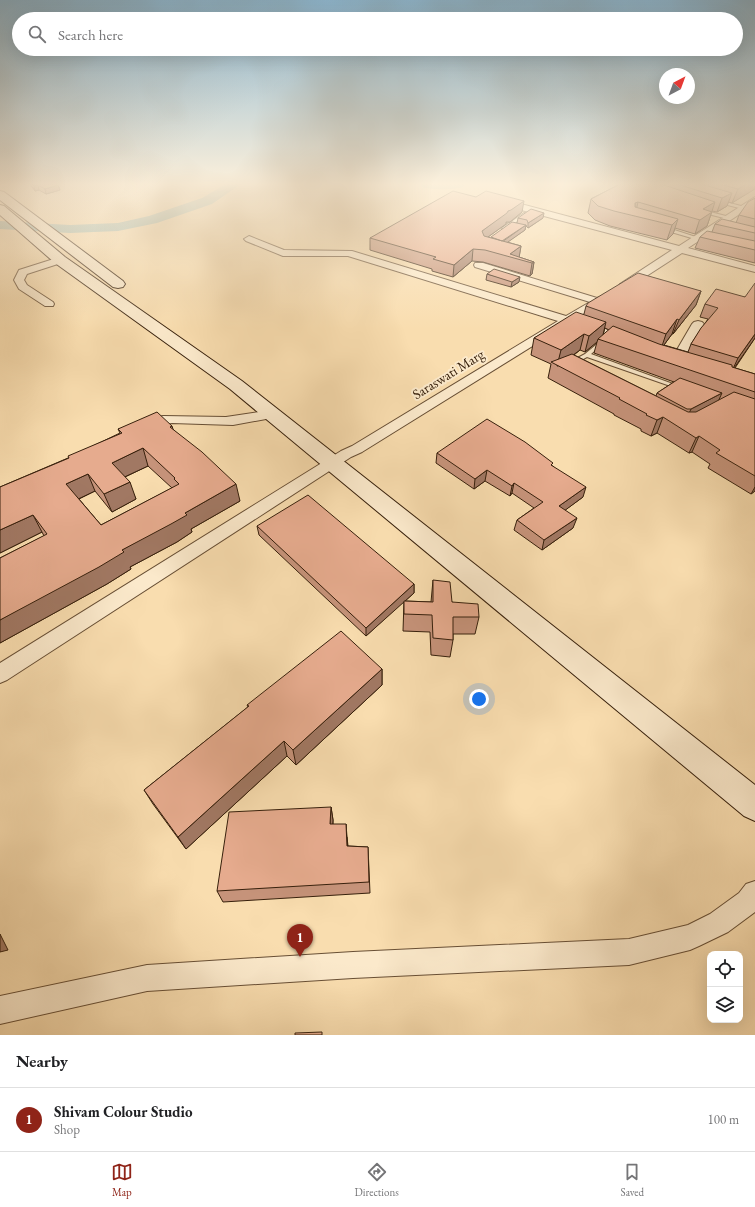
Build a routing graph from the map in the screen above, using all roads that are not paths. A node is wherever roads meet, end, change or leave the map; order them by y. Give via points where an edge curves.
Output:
1 (27, 232) edge
2 (51, 232) edge
3 (616, 232) edge
4 (680, 232) edge
5 (706, 232) edge
6 (698, 237) junction
7 (249, 239) dead end
8 (713, 240) edge
9 (680, 249) junction
10 (60, 260) junction
11 (479, 265) edge
12 (755, 269) edge
13 (600, 302) junction
14 (49, 304) dead end
15 (567, 320) junction
16 (698, 324) dead end
17 (611, 335) junction
18 (633, 343) edge
19 (587, 355) junction
20 (212, 359) junction
21 (691, 364) edge
22 (575, 368) edge
23 (241, 380) junction
24 (689, 391) edge
25 (272, 414) junction
26 (131, 430) edge
27 (339, 458) junction
28 (0, 674) edge
29 (755, 785) edge
30 (755, 805) edge
31 (755, 893) edge
32 (0, 1010) edge

1 - 10 main road
2 - 20 main road via 148,306
3 - 9 street
4 - 6 lane
5 - 6 street, Saraswati Marg
6 - 8 street
6 - 9 street, Saraswati Marg
7 - 15 street via 284,253 349,253
9 - 12 street
9 - 13 street, Saraswati Marg
10 - 14 street via 23,272 20,280 23,287
10 - 20 main road
11 - 13 street
13 - 15 street, Saraswati Marg
15 - 17 street
15 - 27 street, Saraswati Marg
16 - 21 street via 674,358
17 - 18 street
17 - 19 lane
19 - 22 lane via 569,365
19 - 24 lane
20 - 23 main road
23 - 25 main road
23 - 27 main road
25 - 26 street via 231,420 170,418
25 - 27 main road
27 - 28 street, Saraswati Marg
27 - 29 main road
27 - 30 main road
31 - 32 street via 748,902 719,923 690,937 629,952 147,978

